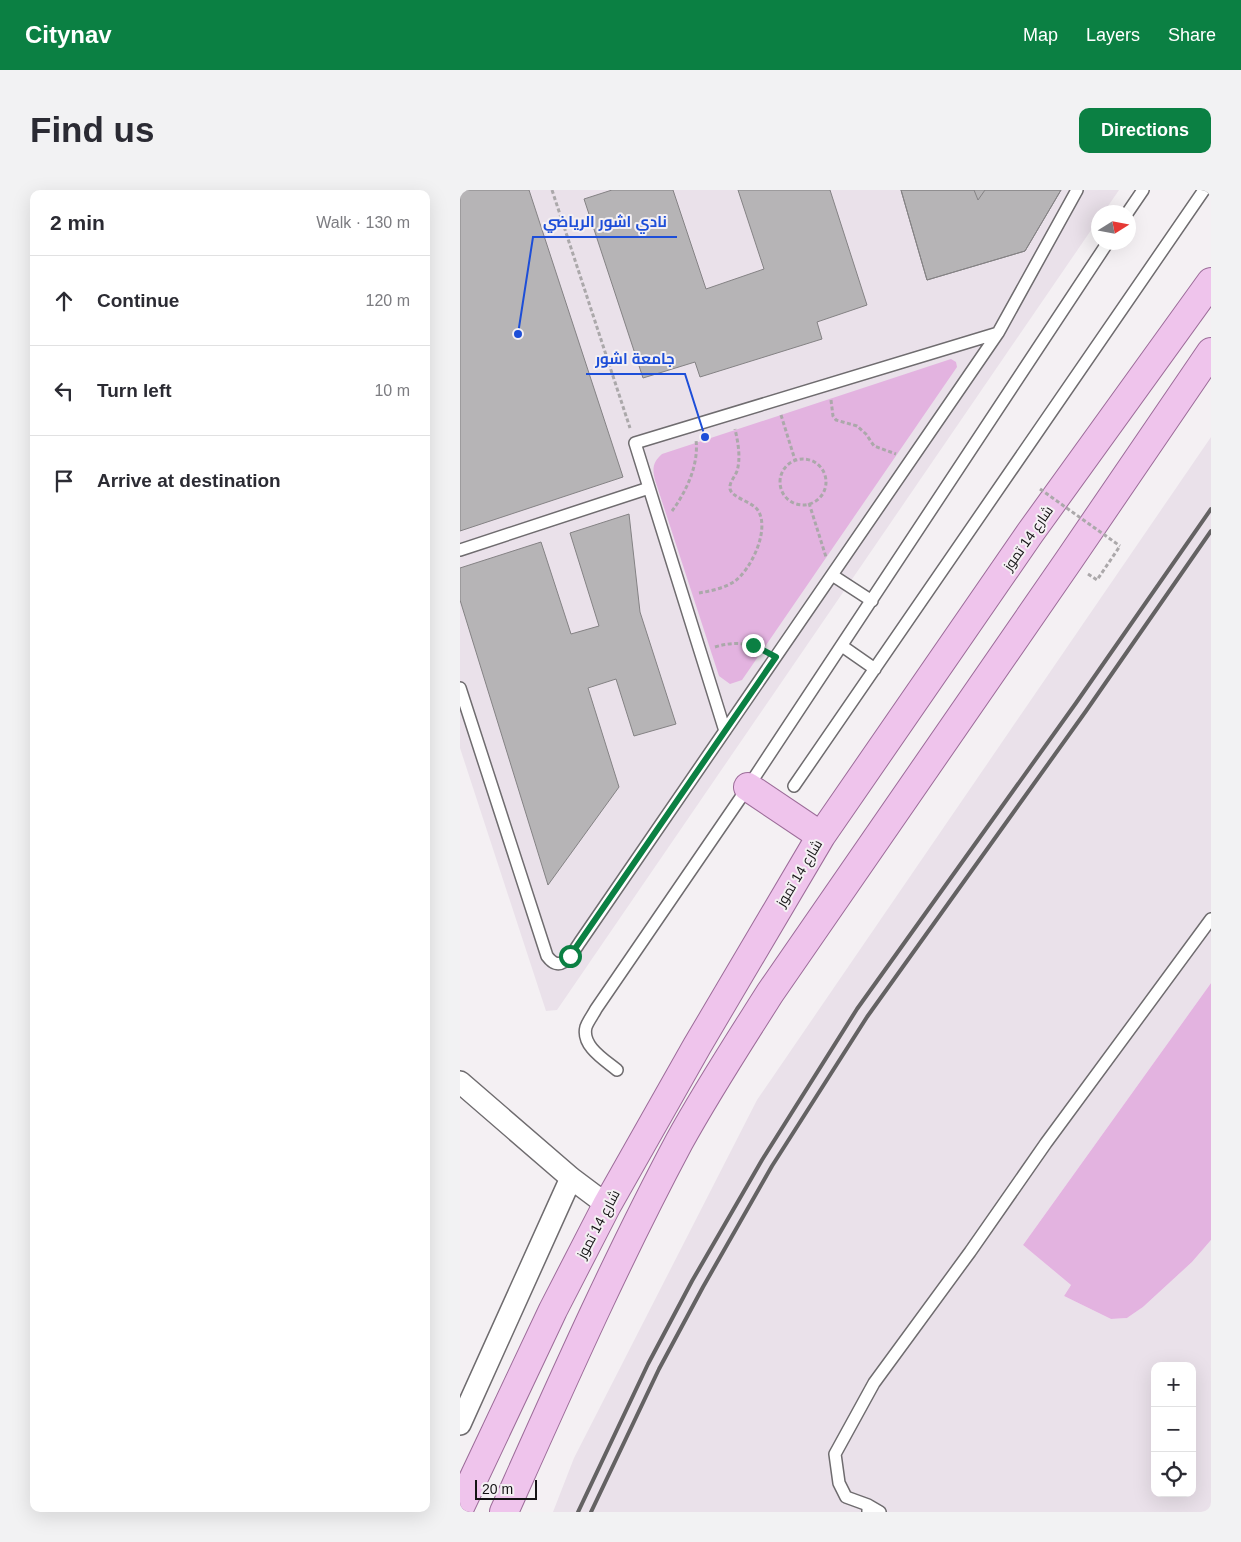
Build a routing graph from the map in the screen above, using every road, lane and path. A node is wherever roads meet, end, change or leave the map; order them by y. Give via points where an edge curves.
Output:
1 (552, 190) edge
2 (1077, 190) edge
3 (1143, 190) edge
4 (1204, 190) edge
5 (1133, 205) edge
6 (1103, 250) edge
7 (1211, 282) edge
8 (998, 333) junction
9 (1211, 352) edge
10 (829, 384) junction
11 (776, 400) junction
12 (731, 414) junction
13 (694, 425) junction
14 (635, 443) junction
15 (795, 460) junction
16 (912, 460) junction
17 (649, 488) junction
18 (1040, 489) dead end
19 (809, 503) junction
20 (661, 525) junction
21 (460, 550) edge
22 (832, 576) junction
23 (1097, 580) dead end
24 (682, 591) junction
25 (872, 600) junction
26 (842, 646) junction
27 (700, 652) junction
28 (776, 657) junction
29 (875, 669) junction
30 (460, 688) edge
31 (725, 731) junction
32 (794, 786) dead end
33 (748, 787) junction
34 (821, 836) junction
35 (1211, 919) edge
36 (617, 1070) dead end
37 (460, 1082) edge
38 (571, 1178) junction
39 (607, 1205) junction
40 (460, 1424) edge
41 (460, 1508) edge
42 (868, 1509) edge
43 (504, 1512) edge
44 (880, 1512) edge

1 - 14 path
2 - 8 lane
3 - 5 lane
4 - 29 lane
6 - 25 lane
7 - 34 main road, شارع 14 تموز via 1025,541
8 - 10 lane
8 - 16 lane
9 - 43 main road via 770,993 724,1065 680,1141 586,1328
10 - 11 lane
10 - 16 path via 836,420 857,426 874,446
11 - 12 lane
11 - 15 path
12 - 13 lane
12 - 24 path via 739,458 730,488 760,513 761,539 737,580 710,591
13 - 14 lane
13 - 20 path via 697,452 688,483
14 - 17 lane
15 - 19 path via 782,472 781,488 796,504
15 - 19 path via 813,461 826,478 823,492
16 - 22 lane
17 - 20 lane
17 - 21 lane
18 - 23 path, bridge via 1120,546
19 - 22 path
20 - 24 lane
22 - 25 lane
22 - 28 lane
24 - 27 lane
25 - 26 lane
26 - 29 lane
26 - 33 lane
27 - 28 path via 740,643 753,645
27 - 31 lane
28 - 31 lane
29 - 32 lane
30 - 31 lane via 547,956 558,964 570,956
33 - 34 main road
33 - 36 lane via 586,1028 590,1047
34 - 39 main road, شارع 14 تموز
35 - 42 lane via 874,1383 835,1454 839,1483 846,1497
37 - 38 street
38 - 39 street
38 - 40 street
39 - 41 main road, شارع 14 تموز via 553,1310
42 - 44 lane

